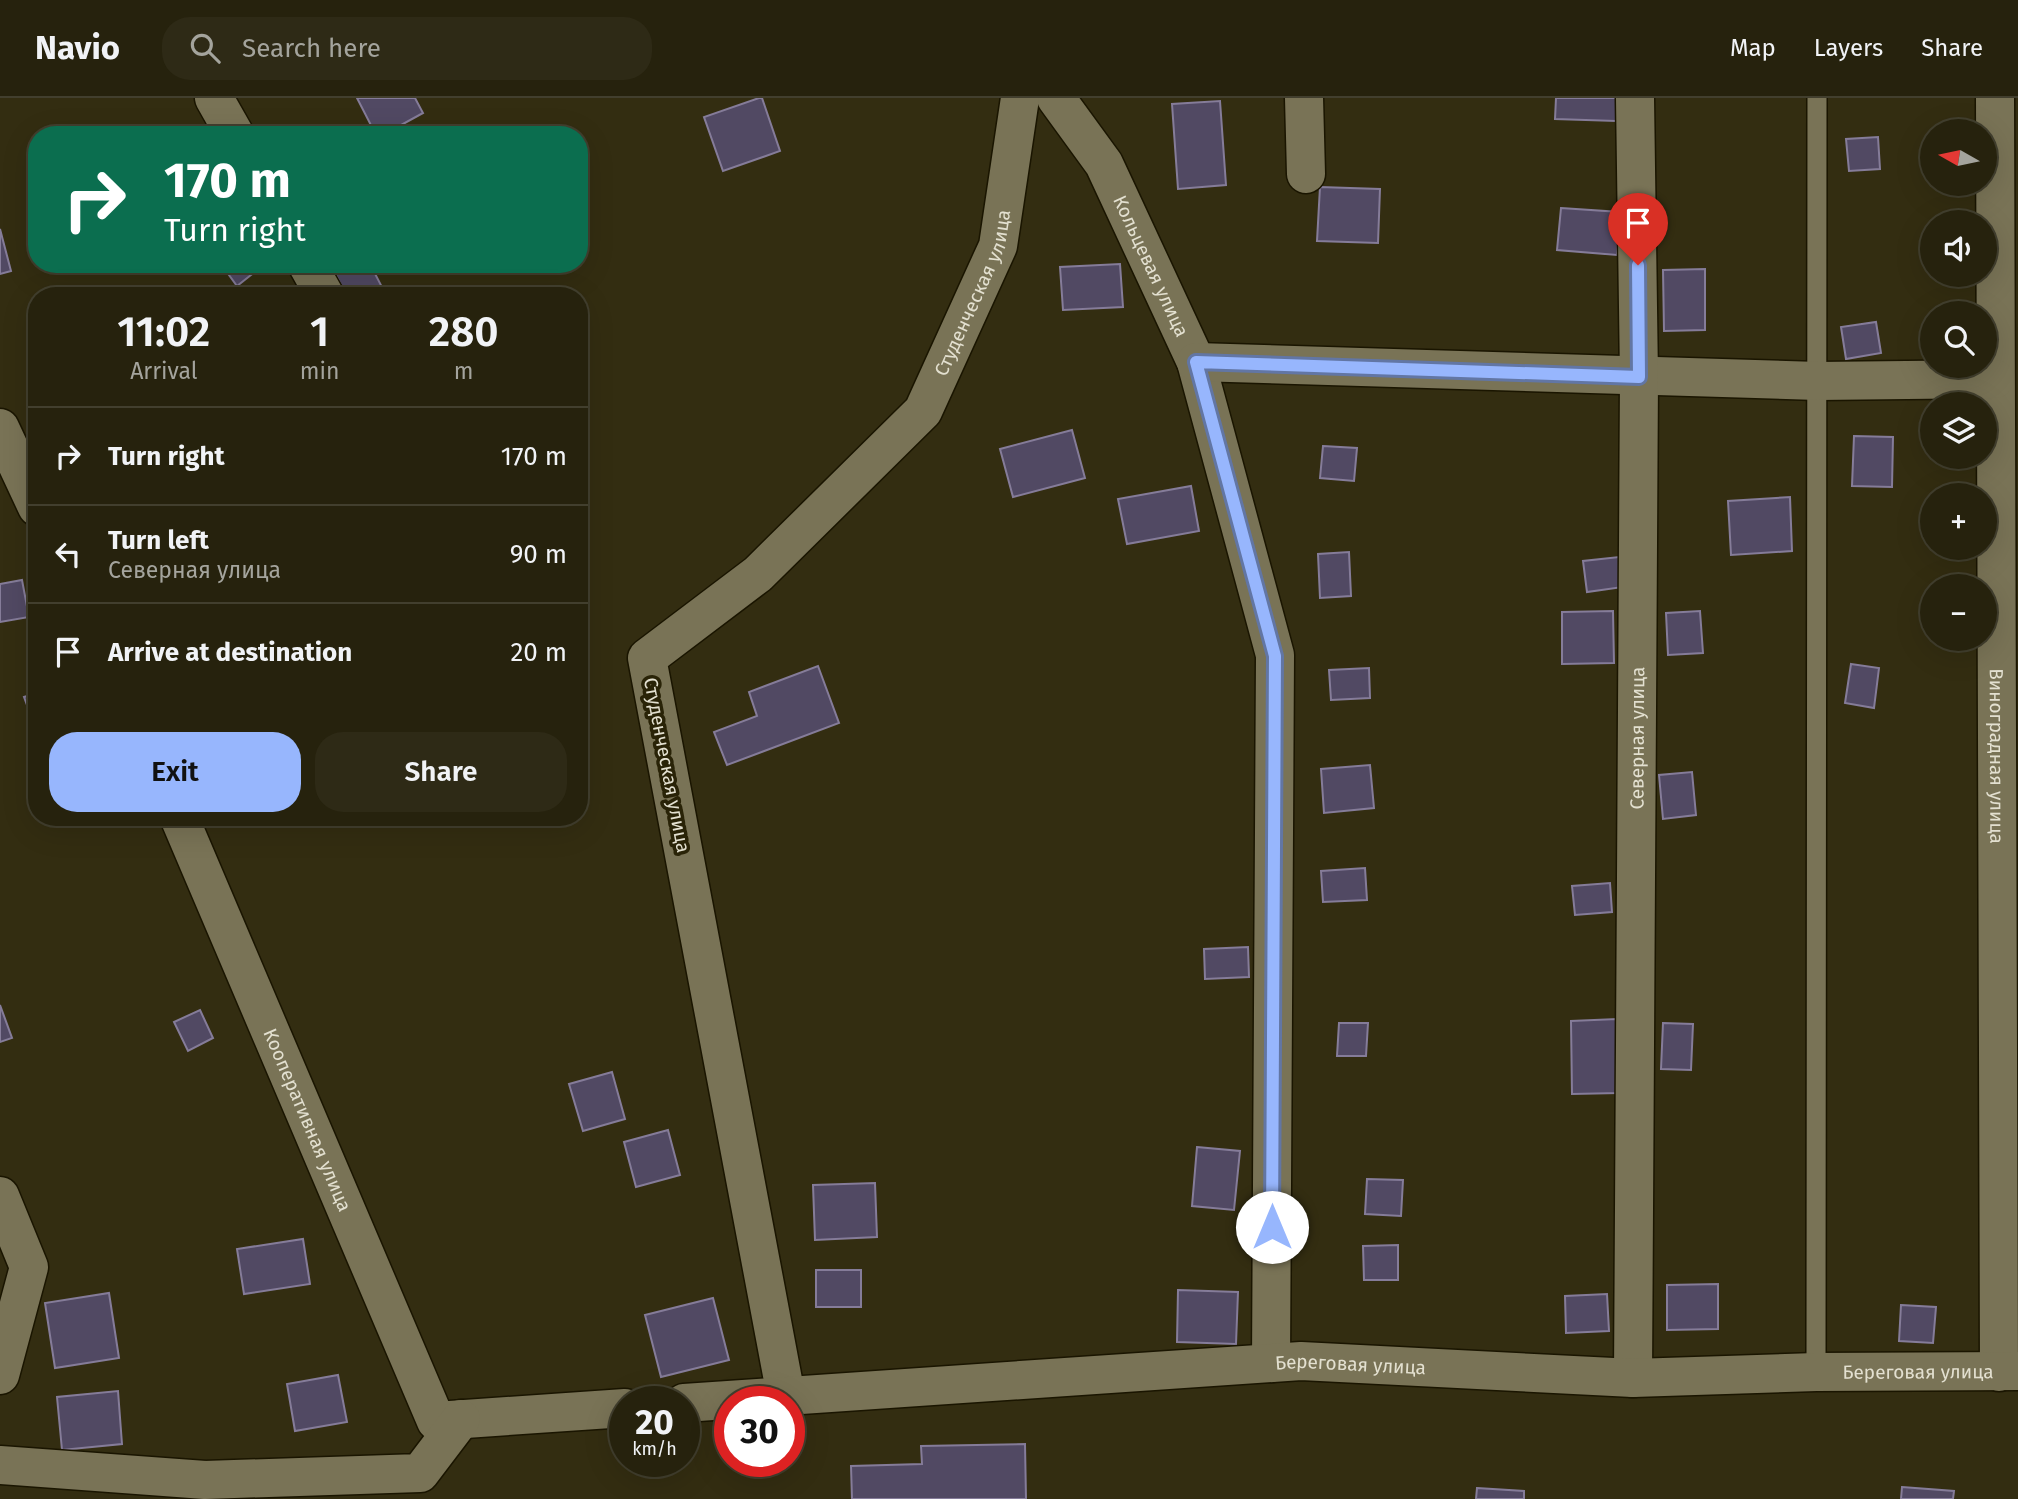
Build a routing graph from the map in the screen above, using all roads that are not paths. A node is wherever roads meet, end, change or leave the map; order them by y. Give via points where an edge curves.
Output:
1 (214, 98) edge
2 (1020, 98) edge
3 (1056, 98) edge
4 (1304, 98) edge
5 (1635, 98) edge
6 (1817, 98) edge
7 (1995, 98) edge
8 (230, 126) edge
9 (1306, 174) dead end
10 (1196, 362) junction
11 (1639, 377) junction
12 (1995, 379) junction
13 (1818, 382) junction
14 (0, 428) edge
15 (28, 488) edge
16 (183, 826) edge
17 (0, 1196) edge
18 (1270, 1363) junction
19 (1816, 1372) junction
20 (2009, 1372) edge
21 (0, 1375) edge
22 (1633, 1378) junction
23 (784, 1386) edge
24 (805, 1395) edge
25 (609, 1409) edge
26 (448, 1420) junction
27 (0, 1465) edge

1 - 8 street
2 - 23 street, Студенческая улица via 998,246 923,411 758,574 647,659
3 - 10 street, Кольцевая улица via 1104,164
4 - 9 street
5 - 11 street, Северная улица
6 - 13 lane
7 - 12 street, Виноградная улица
10 - 11 street
10 - 18 street, Кольцевая улица via 1275,656
11 - 13 street
11 - 22 street, Северная улица
12 - 13 street
12 - 20 street, Виноградная улица
13 - 19 lane
14 - 15 street
16 - 26 street, Кооперативная улица
17 - 21 street via 29,1267
18 - 22 street, Береговая улица
18 - 24 street, Береговая улица
19 - 20 street, Береговая улица
19 - 22 street, Береговая улица
25 - 26 street
26 - 27 street via 420,1473 205,1480

